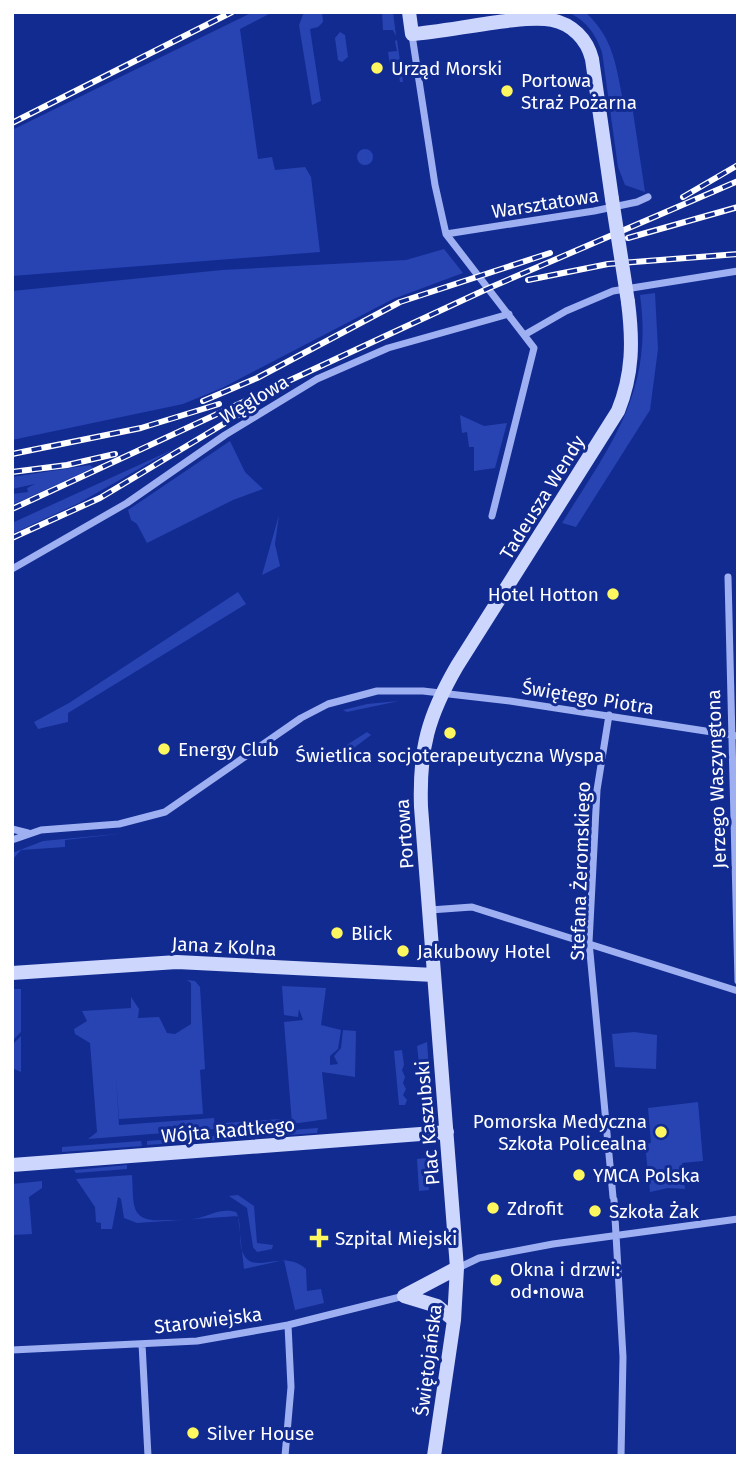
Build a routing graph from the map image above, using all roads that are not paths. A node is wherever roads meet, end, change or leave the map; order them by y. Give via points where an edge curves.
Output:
1 (409, 12) edge
2 (412, 34) junction
3 (648, 197) dead end
4 (446, 234) junction
5 (738, 271) edge
6 (509, 314) junction
7 (526, 334) junction
8 (492, 516) dead end
9 (12, 569) edge
10 (728, 577) dead end
11 (441, 693) junction
12 (609, 715) junction
13 (734, 736) edge
14 (12, 829) edge
15 (28, 833) junction
16 (12, 840) edge
17 (429, 910) junction
18 (589, 942) junction
19 (12, 973) edge
20 (433, 975) junction
21 (738, 981) edge
22 (738, 990) edge
23 (447, 1132) junction
24 (12, 1165) edge
25 (738, 1219) edge
26 (616, 1233) junction
27 (457, 1268) junction
28 (404, 1296) junction
29 (454, 1320) junction
30 (288, 1325) junction
31 (142, 1344) junction
32 (12, 1350) edge
33 (148, 1456) edge
34 (285, 1456) edge
35 (434, 1456) edge
36 (621, 1456) edge

1 - 2 street
2 - 4 street
2 - 11 street, Tadeusza Wendy, bridge via 545,19 573,30 587,46 632,340 627,387 618,411
3 - 4 street, Warsztatowa via 594,211
4 - 6 street
5 - 7 street via 613,291
6 - 7 street
6 - 9 street, Węglowa via 388,348 317,379 127,503
7 - 8 street via 535,355
10 - 13 street, Jerzego Waszyngtona
11 - 12 street, Świętego Piotra
11 - 15 street via 377,691 336,701 301,718 165,812 120,824
11 - 17 street, Portowa via 421,755
12 - 13 street, Świętego Piotra
12 - 18 street, Stefana Żeromskiego via 597,790
13 - 21 street, Jerzego Waszyngtona
14 - 15 street
15 - 16 street
17 - 18 street via 472,907
17 - 20 street, Portowa
18 - 22 street
18 - 26 street, Stefana Żeromskiego
19 - 20 street, Jana z Kolna via 177,962
20 - 23 street, Plac Kaszubski
23 - 24 street, Wójta Radtkego
23 - 27 street, Plac Kaszubski
25 - 26 street
26 - 27 street via 479,1258
26 - 36 street, Stefana Żeromskiego via 624,1391
27 - 28 street
27 - 29 street, Świętojańska
28 - 29 street via 437,1306
28 - 30 street, Starowiejska
29 - 35 street, Świętojańska
30 - 31 street, Starowiejska via 197,1341
30 - 34 street via 291,1387
31 - 32 street, Starowiejska
31 - 33 street

